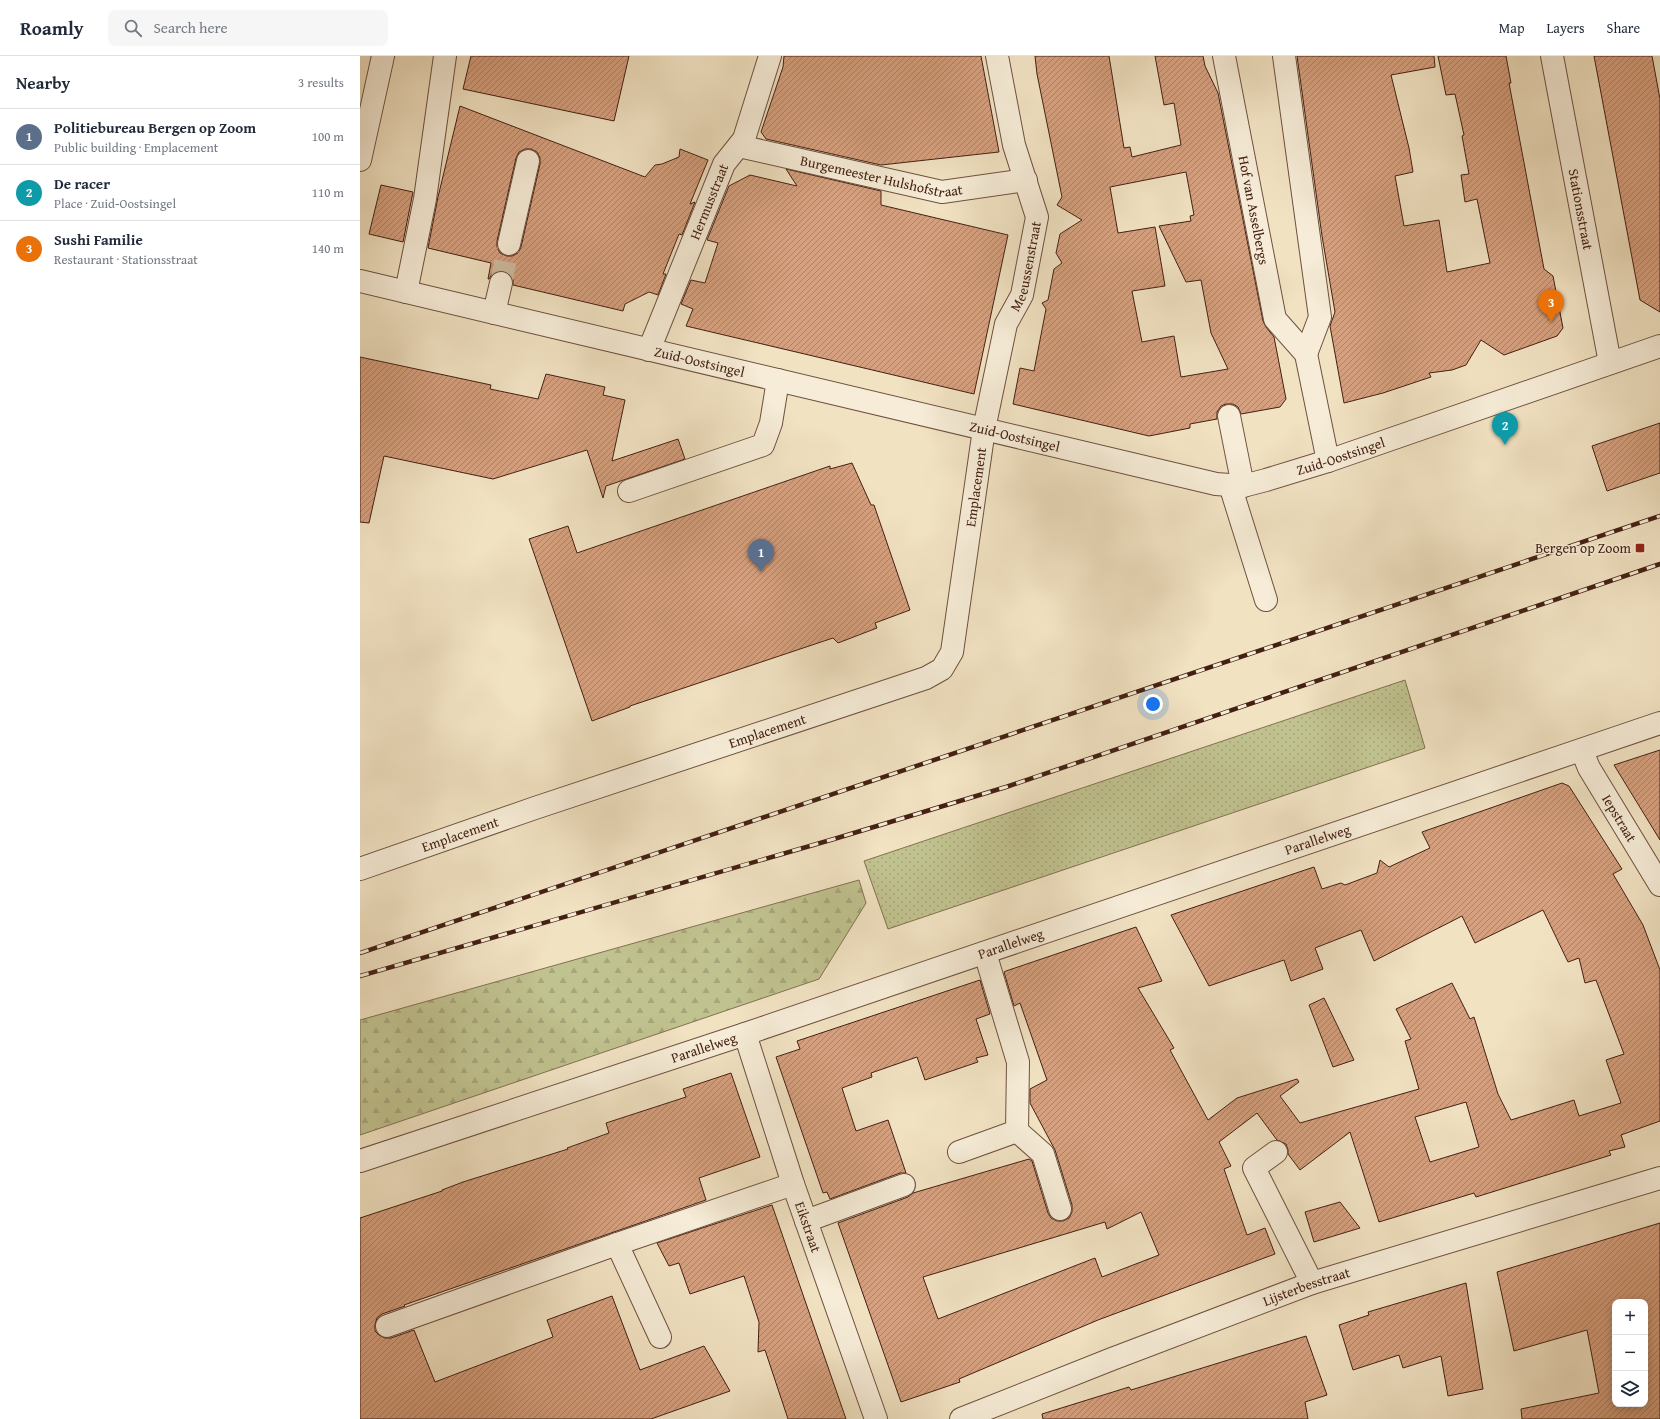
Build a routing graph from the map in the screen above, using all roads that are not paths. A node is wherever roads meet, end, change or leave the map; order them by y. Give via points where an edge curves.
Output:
1 (383, 56) edge
2 (445, 56) edge
3 (770, 56) edge
4 (997, 56) edge
5 (1224, 56) edge
6 (1284, 56) edge
7 (1552, 56) edge
8 (739, 146) junction
9 (360, 160) edge
10 (528, 162) dead end
11 (1026, 180) junction
12 (509, 244) tunnel mouth
13 (360, 281) edge
14 (501, 283) tunnel mouth
15 (406, 292) junction
16 (494, 313) junction
17 (1660, 346) edge
18 (649, 350) junction
19 (1306, 354) junction
20 (1610, 363) junction
21 (778, 380) junction
22 (1229, 416) dead end
23 (984, 429) junction
24 (1328, 461) junction
25 (1237, 485) junction
26 (629, 491) dead end
27 (1266, 600) dead end
28 (1660, 723) edge
29 (1582, 751) junction
30 (360, 869) edge
31 (1660, 885) edge
32 (985, 953) junction
33 (745, 1034) junction
34 (1017, 1131) junction
35 (959, 1152) dead end
36 (1276, 1152) dead end
37 (360, 1161) edge
38 (1660, 1178) edge
39 (792, 1184) junction
40 (904, 1185) dead end
41 (1060, 1209) dead end
42 (806, 1221) junction
43 (617, 1244) junction
44 (1312, 1283) junction
45 (387, 1326) dead end
46 (660, 1337) dead end
47 (876, 1419) edge
48 (961, 1419) edge

1 - 9 street
2 - 15 street via 425,199
3 - 8 street, Hermusstraat via 744,139
4 - 11 street, Meeussenstraat via 1014,145
5 - 19 street, Hof van Asselbergs via 1275,319
6 - 19 street via 1320,317
7 - 20 street, Stationsstraat
8 - 11 street, Burgemeester Hulshofstraat via 942,192
8 - 18 street, Hermusstraat via 724,164
10 - 12 street
11 - 23 street, Meeussenstraat via 1037,217 1022,295 1006,324
13 - 15 street, Zuid-Oostsingel
14 - 16 street
15 - 16 street, Zuid-Oostsingel
16 - 18 street, Zuid-Oostsingel
17 - 20 street, Zuid-Oostsingel
18 - 21 street, Zuid-Oostsingel
19 - 24 street, Hof van Asselbergs
20 - 24 street, Zuid-Oostsingel
21 - 23 street, Zuid-Oostsingel
21 - 26 street via 771,423 763,445
22 - 25 street
23 - 25 street, Zuid-Oostsingel via 1216,484
23 - 30 street, Emplacement via 952,652 942,669 926,678
24 - 25 street, Zuid-Oostsingel
25 - 27 street
28 - 29 street, Parallelweg
29 - 31 street, Iepstraat via 1589,768
29 - 32 street, Parallelweg
32 - 33 street, Parallelweg
32 - 34 street via 1018,1062
33 - 37 street, Parallelweg
33 - 39 street, Eikstraat
34 - 35 street
34 - 41 street via 1043,1154
36 - 44 street via 1254,1168
38 - 44 street, Lijsterbesstraat
39 - 42 street, Eikstraat
39 - 43 street
40 - 42 street
42 - 47 street, Eikstraat
43 - 45 street
43 - 46 street
44 - 48 street, Lijsterbesstraat

